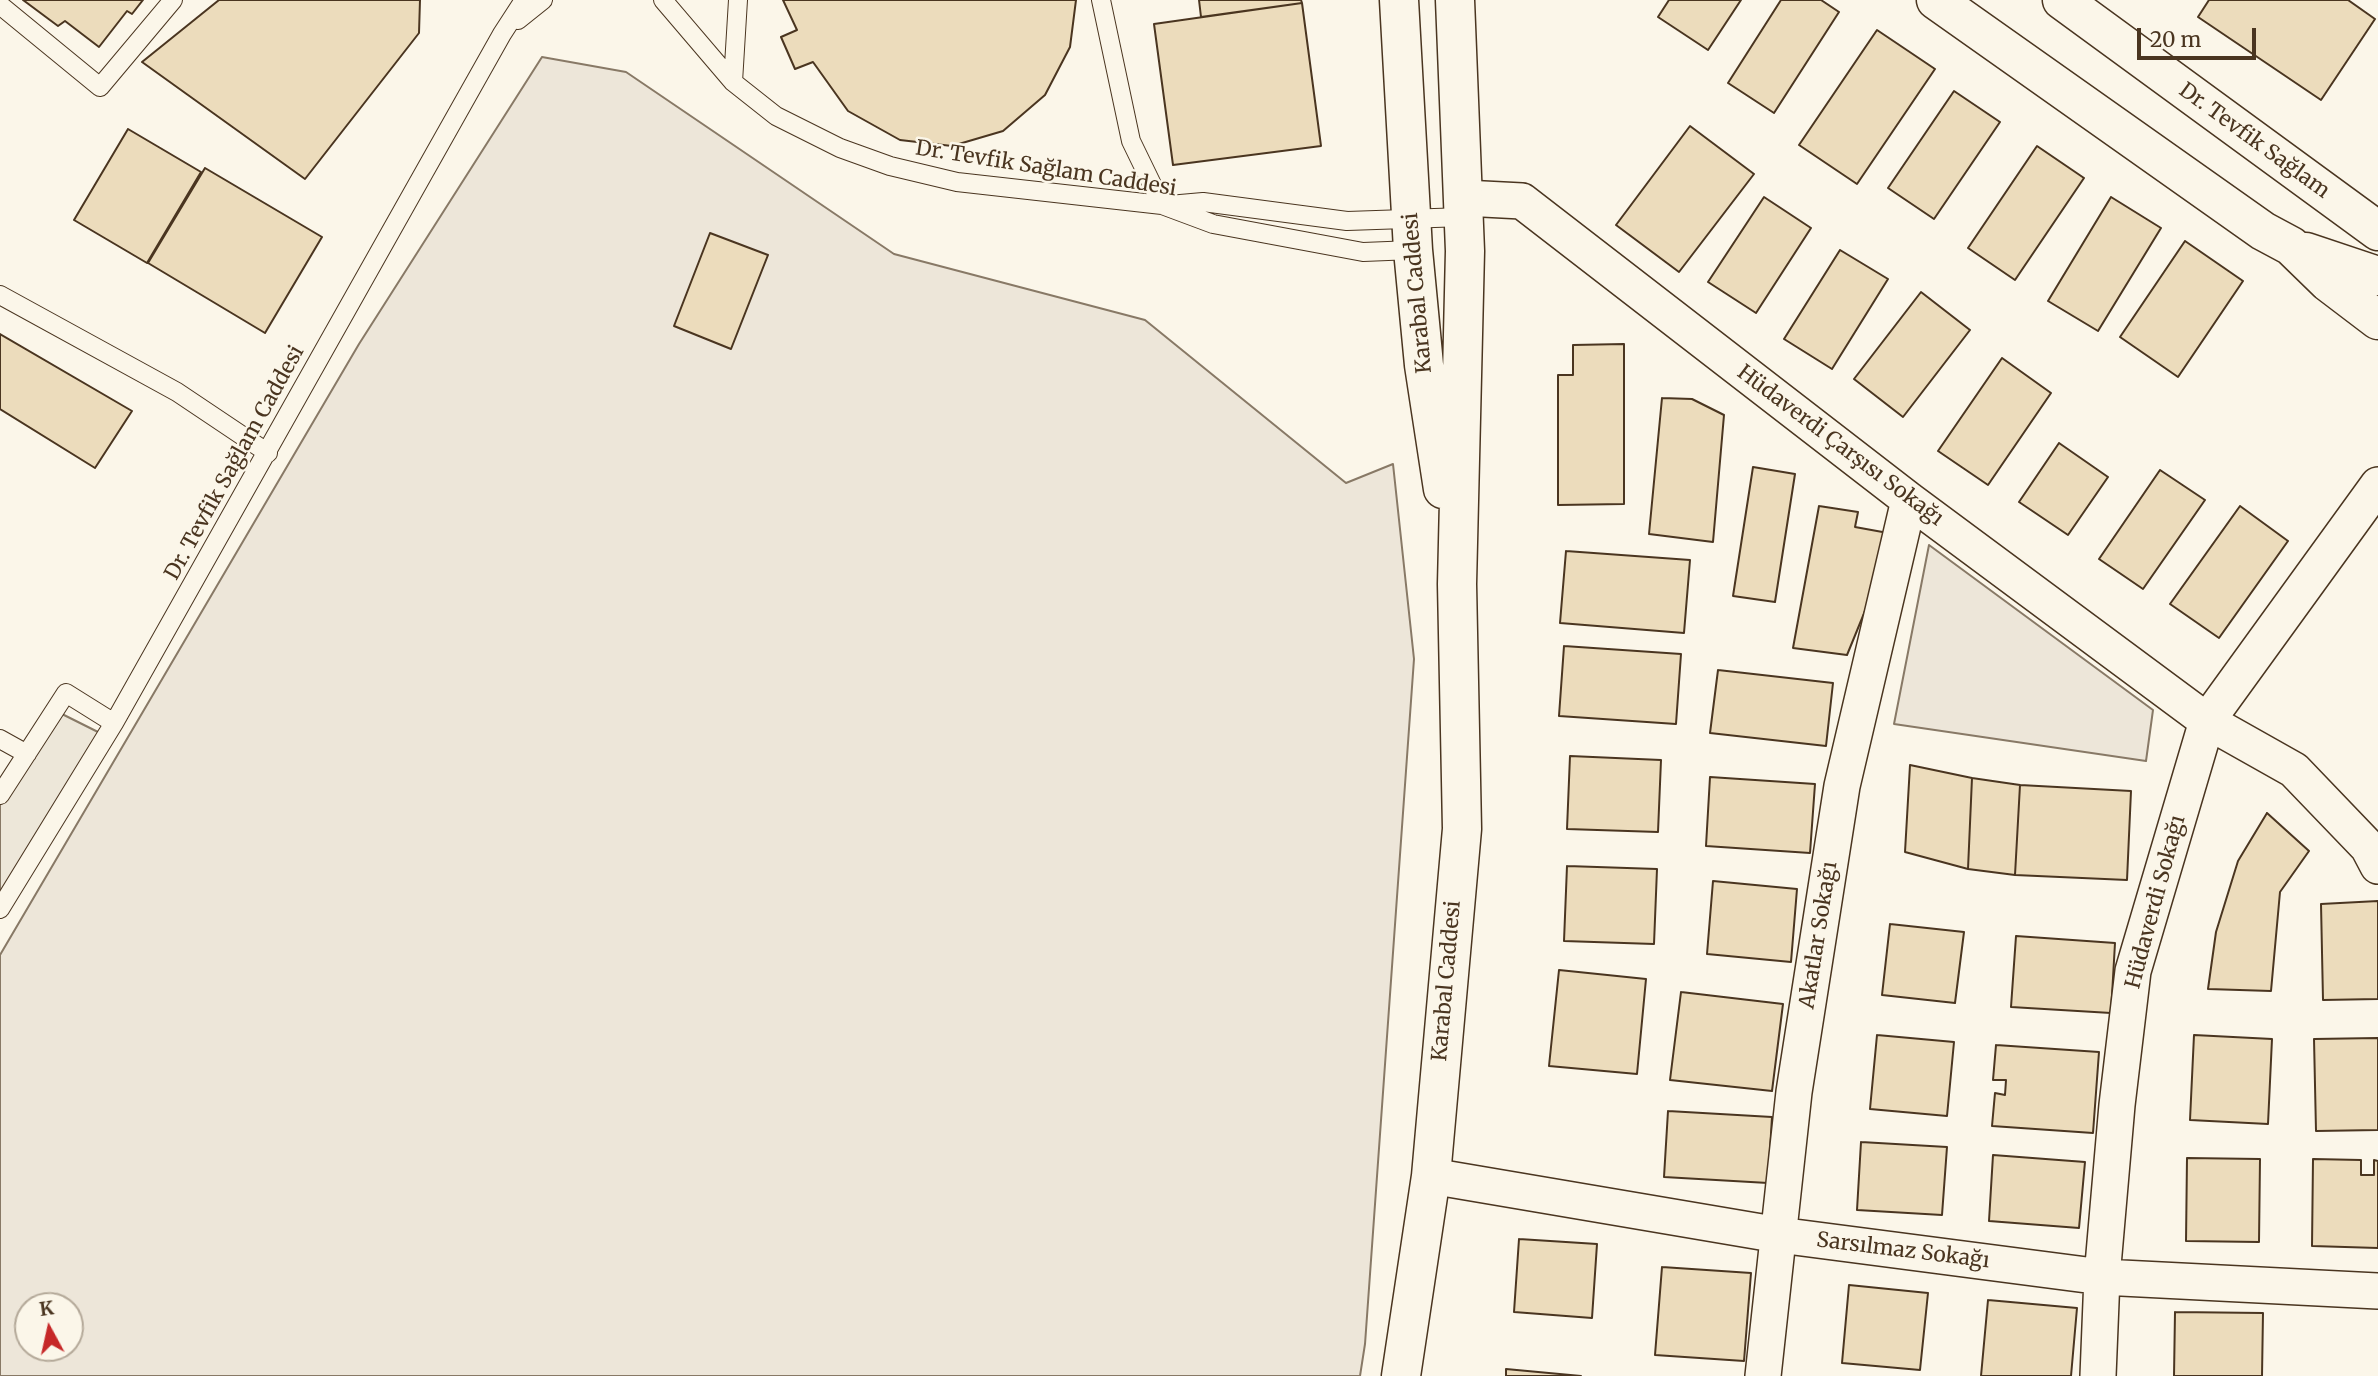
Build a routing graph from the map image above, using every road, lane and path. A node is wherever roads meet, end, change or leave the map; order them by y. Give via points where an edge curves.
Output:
1 (173, 0) edge
2 (524, 0) edge
3 (543, 0) edge
4 (663, 0) edge
5 (738, 0) edge
6 (1101, 0) edge
7 (1399, 0) edge
8 (1455, 0) edge
9 (1936, 0) edge
10 (2062, 0) edge
11 (0, 5) edge
12 (502, 34) junction
13 (733, 82) junction
14 (1162, 205) junction
15 (1464, 208) junction
16 (2376, 228) edge
17 (1412, 234) junction
18 (2291, 246) junction
19 (2378, 276) edge
20 (0, 295) edge
21 (2378, 320) edge
22 (268, 453) junction
23 (2378, 485) edge
24 (1909, 500) junction
25 (1457, 584) junction
26 (2207, 721) junction
27 (114, 723) junction
28 (0, 739) edge
29 (27, 754) junction
30 (0, 795) edge
31 (2378, 866) edge
32 (0, 909) edge
33 (1431, 1177) junction
34 (1779, 1235) junction
35 (2102, 1277) junction
36 (2378, 1291) edge
37 (1401, 1376) edge
38 (1763, 1376) edge
39 (2098, 1376) edge

1 - 11 lane via 100,87
2 - 12 lane, Dr. Tevfik Sağlam Caddesi
3 - 12 lane, Dr. Tevfik Sağlam Caddesi
4 - 13 lane, Dr. Tevfik Sağlam Caddesi
5 - 13 lane
6 - 14 lane via 1131,141
7 - 17 street, Karabal Caddesi
8 - 15 street, Karabal Caddesi
9 - 18 street via 2263,231
10 - 16 street, Dr. Tevfik Sağlam
12 - 22 lane, Dr. Tevfik Sağlam Caddesi
13 - 14 lane, Dr. Tevfik Sağlam Caddesi via 776,116 840,148 890,166 957,182
14 - 17 lane via 1203,202
14 - 17 lane, Dr. Tevfik Sağlam Caddesi via 1213,223 1363,252
15 - 17 lane
15 - 24 street, Hüdaverdi Çarşısı Sokağı via 1522,201
15 - 25 street, Karabal Caddesi
17 - 25 street, Karabal Caddesi via 1424,365
18 - 19 street
18 - 21 street
20 - 22 lane via 177,392
22 - 27 lane, Dr. Tevfik Sağlam Caddesi
23 - 26 street, Hüdaverdi Sokağı
24 - 26 street, Hüdaverdi Çarşısı Sokağı
24 - 34 street, Akatlar Sokağı via 1842,786 1794,1092
25 - 33 street, Karabal Caddesi via 1462,829
26 - 31 street, Hüdaverdi Çarşısı Sokağı via 2294,770 2368,846
26 - 35 street, Hüdaverdi Sokağı via 2133,971
27 - 29 lane via 66,693
27 - 32 lane, Dr. Tevfik Sağlam Caddesi
28 - 29 lane
29 - 30 lane
33 - 34 street, Sarsılmaz Sokağı
33 - 37 street, Karabal Caddesi
34 - 35 street, Sarsılmaz Sokağı
34 - 38 street, Akatlar Sokağı
35 - 36 street, Sarsılmaz Sokağı
35 - 39 street, Hüdaverdi Sokağı

